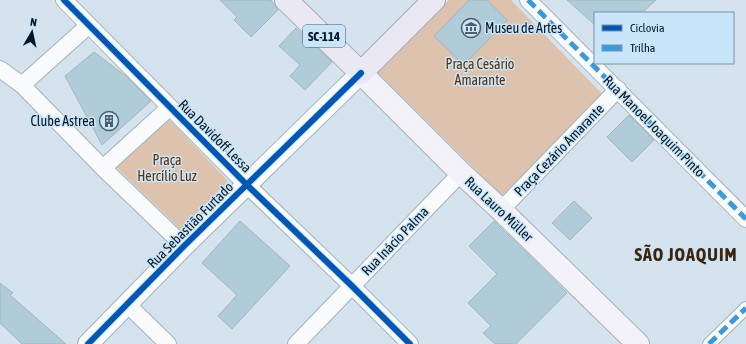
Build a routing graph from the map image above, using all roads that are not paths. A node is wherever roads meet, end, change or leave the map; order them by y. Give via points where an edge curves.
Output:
1 (64, 0) edge
2 (286, 0) edge
3 (434, 0) edge
4 (528, 0) edge
5 (89, 25) junction
6 (0, 69) edge
7 (361, 73) junction
8 (22, 85) junction
9 (618, 89) junction
10 (170, 107) junction
11 (103, 168) junction
12 (461, 173) junction
13 (247, 185) junction
14 (501, 210) junction
15 (746, 219) edge
16 (184, 246) junction
17 (352, 286) junction
18 (127, 304) junction
19 (746, 308) edge
20 (88, 344) edge
21 (168, 344) edge
22 (296, 344) edge
23 (410, 344) edge
24 (638, 344) edge
25 (709, 344) edge

1 - 5 street, Rua Davidoff Lessa
2 - 7 main road, SC-114
3 - 7 main road, Rua Sebastião Furtado
4 - 9 street, Rua Manoel Joaquim Pinto
5 - 8 street
5 - 10 street, Rua Davidoff Lessa
6 - 8 street
7 - 12 main road, Rua Lauro Müller
7 - 13 street, Rua Sebastião Furtado
8 - 11 street
9 - 14 street, Praça Cezário Amarante
9 - 15 street, Rua Manoel Joaquim Pinto
10 - 11 street
10 - 13 street, Rua Davidoff Lessa
11 - 16 street
12 - 14 main road, Rua Lauro Müller
12 - 17 street, Rua Inácio Palma
13 - 16 street, Rua Sebastião Furtado
13 - 17 street, Rua Davidoff Lessa
14 - 24 main road, Rua Lauro Müller
16 - 18 street, Rua Sebastião Furtado
17 - 22 street, Rua Inácio Palma
17 - 23 street, Rua Davidoff Lessa
18 - 20 street, Rua Sebastião Furtado
18 - 21 street
19 - 25 street

